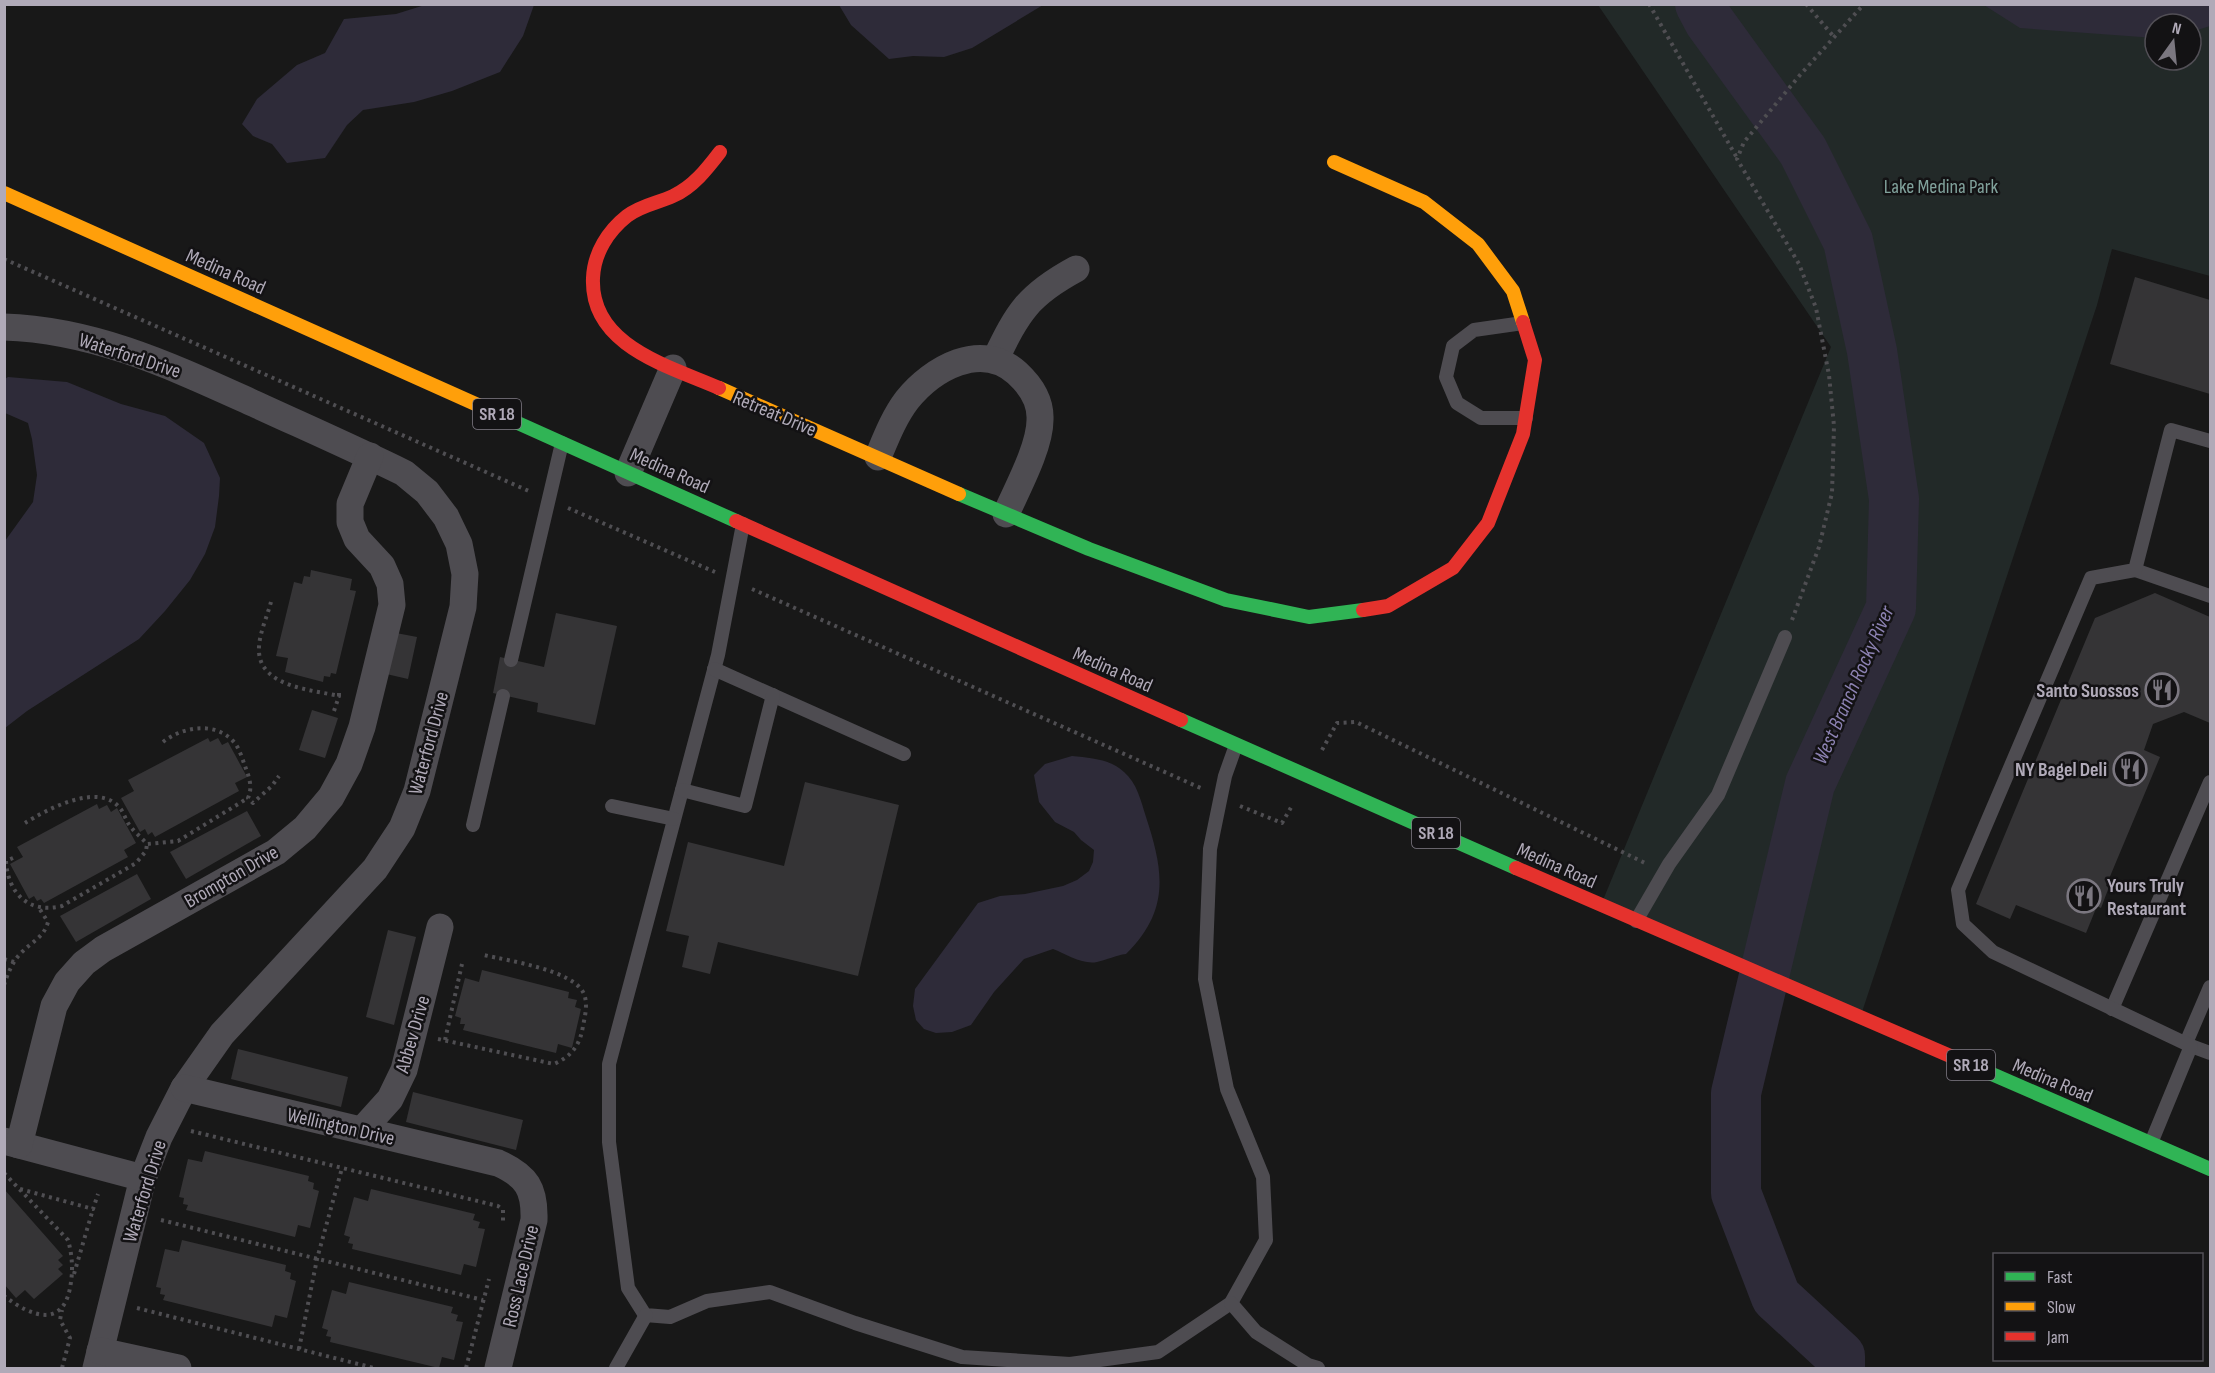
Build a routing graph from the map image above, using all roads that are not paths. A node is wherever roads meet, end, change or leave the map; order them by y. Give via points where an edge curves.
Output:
1 (720, 152) dead end
2 (1334, 162) dead end
3 (4, 193) edge
4 (1076, 269) dead end
5 (1523, 323) junction
6 (4, 327) edge
7 (995, 360) junction
8 (673, 368) junction
9 (1526, 418) junction
10 (2211, 441) edge
11 (562, 442) junction
12 (370, 456) junction
13 (878, 457) junction
14 (628, 473) junction
15 (1006, 514) junction
16 (743, 524) junction
17 (2135, 570) junction
18 (2210, 594) edge
19 (1785, 637) road end
20 (512, 660) dead end
21 (714, 669) junction
22 (773, 695) junction
23 (503, 696) dead end
24 (1236, 745) junction
25 (904, 754) dead end
26 (2211, 782) edge
27 (682, 790) junction
28 (612, 806) dead end
29 (674, 819) junction
30 (473, 825) dead end
31 (1636, 921) junction
32 (440, 927) dead end
33 (2211, 987) edge
34 (2112, 1009) junction
35 (2189, 1045) junction
36 (2211, 1053) edge
37 (184, 1088) junction
38 (362, 1130) junction
39 (12, 1143) edge
40 (2151, 1143) junction
41 (498, 1163) joint
42 (2211, 1169) edge
43 (143, 1178) junction
44 (1231, 1304) junction
45 (646, 1315) junction
46 (98, 1360) edge
47 (984, 1363) edge
48 (178, 1368) edge
49 (498, 1368) edge
50 (616, 1368) edge
51 (1318, 1368) edge

1 - 8 main road, Retreat Drive via 703,175 678,194 631,213 612,228 598,250 592,273 601,317 614,334 630,347
2 - 5 main road via 1424,202 1478,244 1513,291
3 - 11 main road, Medina Road / SR 18
4 - 7 street via 1050,283 1028,302
5 - 9 main road via 1535,360
5 - 9 lane via 1474,330 1453,346 1446,377 1457,404 1481,418
6 - 12 street, Waterford Drive via 76,336 129,350
7 - 13 street via 954,362 927,380 906,401
7 - 15 street via 1026,381 1036,398 1041,420 1037,441
8 - 13 main road, Retreat Drive
8 - 14 street
9 - 15 main road, Retreat Drive via 1488,523 1453,568 1388,606 1309,617 1226,600
10 - 17 lane via 2171,430
11 - 14 main road, Medina Road / SR 18
11 - 20 lane
12 - 37 street, Waterford Drive via 404,473 427,492 446,517 459,544 465,574 464,607 417,791 402,828 375,869 222,1034
12 - 39 street, Brompton Drive via 350,504 350,522 357,539 382,566 390,584 392,605 350,764 331,797 305,828 276,852 103,949 67,982 54,1006
13 - 15 main road, Retreat Drive
14 - 16 main road, Medina Road / SR 18
16 - 21 lane
16 - 24 main road, Medina Road / SR 18
17 - 18 lane
17 - 34 lane via 2091,578 1958,890 1964,924 1993,952
19 - 31 lane via 1718,795 1664,872
21 - 22 lane
21 - 27 lane
22 - 25 lane
22 - 27 lane via 745,806
23 - 30 lane
24 - 31 main road, Medina Road / SR 18
24 - 44 lane via 1224,776 1210,849 1205,979 1227,1089 1263,1177 1266,1240
26 - 34 lane
27 - 29 lane
28 - 29 lane
29 - 45 lane via 609,1064 609,1142 628,1288
31 - 40 main road, Medina Road / SR 18
32 - 38 street, Abbev Drive via 404,1070 390,1099
33 - 35 lane
34 - 35 lane
35 - 36 lane
35 - 40 lane
37 - 38 street, Wellington Drive
37 - 43 street, Waterford Drive
38 - 41 street, Wellington Drive
39 - 43 street, Brompton Drive
40 - 42 main road, Medina Road / SR 18
41 - 49 street, Ross Lace Drive via 515,1170 528,1184 534,1201 534,1220
43 - 46 street, Waterford Drive
44 - 47 lane via 1158,1353 1070,1364
44 - 51 lane via 1256,1332
45 - 47 lane via 670,1317 707,1301 770,1292
45 - 50 lane
46 - 48 street

